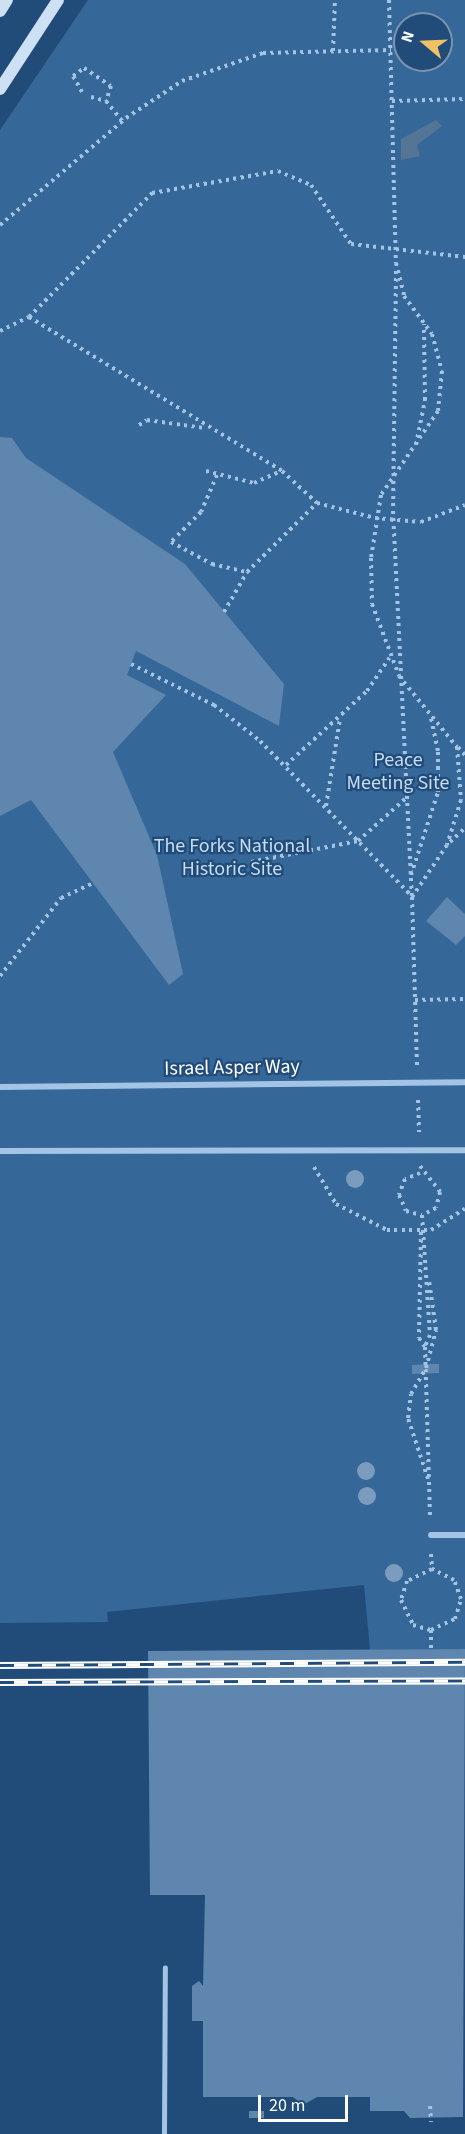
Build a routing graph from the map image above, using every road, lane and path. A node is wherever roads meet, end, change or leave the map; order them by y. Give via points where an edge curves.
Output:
1 (7, 0) edge
2 (58, 0) edge
3 (335, 0) edge
4 (389, 0) edge
5 (0, 11) edge
6 (391, 50) junction
7 (333, 51) junction
8 (0, 89) edge
9 (82, 92) dead end
10 (92, 97) dead end
11 (465, 99) edge
12 (106, 101) junction
13 (392, 101) junction
14 (123, 121) junction
15 (0, 225) edge
16 (396, 247) junction
17 (465, 257) edge
18 (396, 263) junction
19 (29, 318) junction
20 (424, 323) junction
21 (0, 331) edge
22 (139, 424) dead end
23 (208, 429) junction
24 (413, 453) junction
25 (206, 471) dead end
26 (282, 471) junction
27 (217, 475) junction
28 (393, 479) junction
29 (317, 503) junction
30 (465, 505) edge
31 (375, 518) junction
32 (393, 520) junction
33 (248, 572) junction
34 (224, 612) dead end
35 (389, 658) junction
36 (131, 664) dead end
37 (399, 676) junction
38 (430, 716) junction
39 (340, 718) junction
40 (457, 747) junction
41 (465, 755) edge
42 (286, 765) junction
43 (406, 798) junction
44 (326, 807) junction
45 (465, 828) edge
46 (358, 841) junction
47 (447, 845) junction
48 (250, 862) dead end
49 (411, 876) junction
50 (93, 883) dead end
51 (412, 897) junction
52 (0, 975) edge
53 (465, 999) edge
54 (415, 1000) junction
55 (418, 1082) junction
56 (465, 1082) edge
57 (0, 1087) edge
58 (306, 1150) junction
59 (419, 1150) junction
60 (465, 1150) edge
61 (0, 1151) edge
62 (420, 1173) junction
63 (465, 1209) edge
64 (422, 1215) junction
65 (422, 1232) junction
66 (427, 1270) junction
67 (425, 1347) junction
68 (426, 1368) junction
69 (429, 1482) junction
70 (431, 1535) junction
71 (465, 1535) edge
72 (432, 1569) junction
73 (431, 1630) junction
74 (431, 1649) dead end
75 (165, 1968) dead end
76 (430, 2106) dead end
77 (431, 2122) dead end
78 (164, 2134) edge

1 - 5 main road
2 - 8 main road
3 - 7 path
4 - 6 path
6 - 7 path
6 - 13 path
7 - 14 path via 263,53 182,81
9 - 12 path via 73,76 84,68 111,86
10 - 12 path
11 - 13 path
12 - 14 path
13 - 16 path
14 - 15 path
16 - 17 path
16 - 18 path
16 - 19 path via 351,244 311,185 278,171 236,182 166,187 152,194
18 - 20 path via 404,296
18 - 28 path
19 - 21 path
19 - 23 path
20 - 24 path via 425,400
20 - 24 path via 442,371 438,411
22 - 23 path via 147,420
23 - 26 path
24 - 28 path
25 - 27 path
26 - 27 path via 254,483
26 - 29 path
27 - 33 path via 201,512 171,542 212,564
28 - 31 path via 381,495
28 - 32 path
29 - 31 path
29 - 33 path
30 - 32 path via 423,522
31 - 32 path
31 - 35 path via 372,604
32 - 37 path
33 - 34 path
35 - 37 path
35 - 39 path
36 - 42 path via 214,705
37 - 38 path
37 - 43 path
38 - 40 path
38 - 49 path via 438,751 438,792
39 - 42 path
39 - 44 path
40 - 41 path
40 - 47 path via 461,800
42 - 44 path
43 - 46 path
43 - 49 path
44 - 46 path
45 - 47 path
46 - 48 path
46 - 51 path
47 - 51 path
49 - 51 path
50 - 52 path via 61,898
51 - 54 path
53 - 54 path
54 - 55 path
55 - 56 street, Israel Asper Way
55 - 57 street, Israel Asper Way
55 - 59 path
58 - 59 street
58 - 61 street
58 - 65 path via 327,1193 348,1213 387,1230
59 - 60 street
59 - 62 path
62 - 64 path via 434,1179 440,1192 436,1208
62 - 64 path via 405,1179 399,1195 406,1211
63 - 65 path
64 - 65 path
65 - 66 path
65 - 67 path via 417,1236 419,1338
66 - 67 path via 430,1335
66 - 68 path via 436,1330
67 - 68 path
68 - 69 path
68 - 69 path via 411,1394 408,1418
69 - 70 path
70 - 71 street
70 - 72 path
72 - 73 path via 454,1580 461,1599 455,1618
72 - 73 path via 407,1581 401,1600 413,1624
73 - 74 path
75 - 78 lane
76 - 77 path

